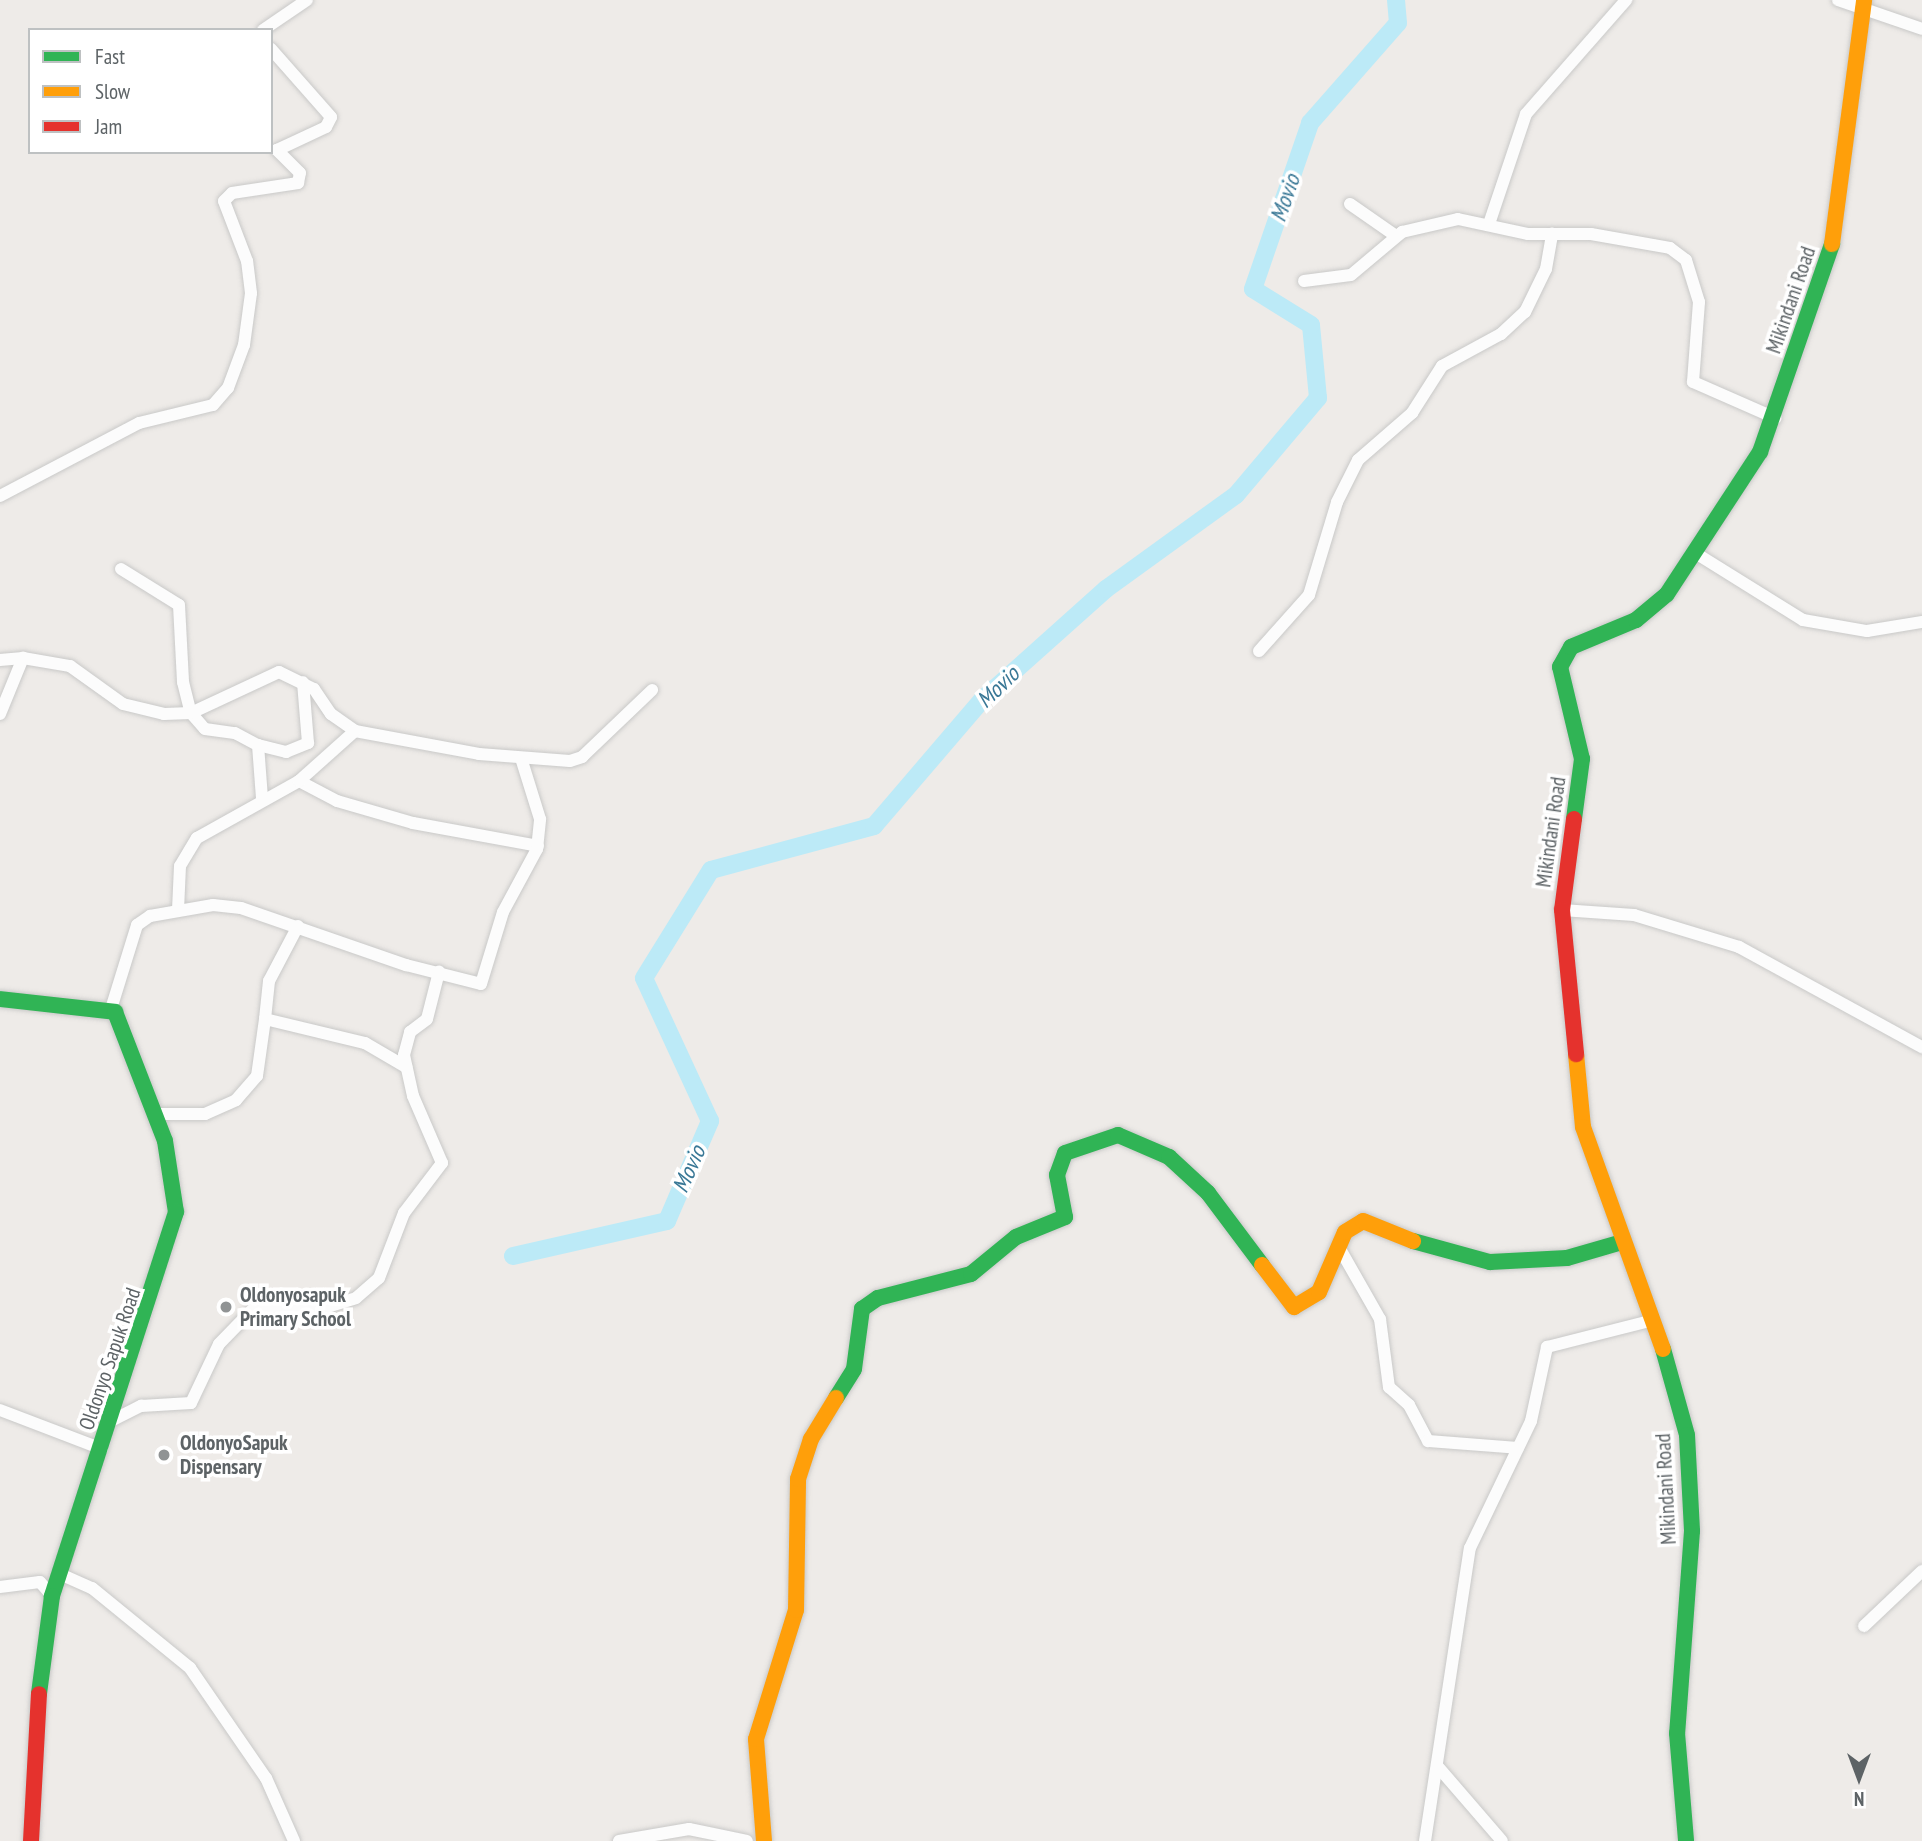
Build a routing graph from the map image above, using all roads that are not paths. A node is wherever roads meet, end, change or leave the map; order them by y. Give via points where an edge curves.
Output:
1 (307, 0) edge
2 (1626, 0) edge
3 (1838, 0) edge
4 (1863, 3) edge
5 (266, 28) edge
6 (1922, 29) edge
7 (273, 51) edge
8 (1350, 204) dead end
9 (1490, 221) junction
10 (1552, 234) junction
11 (1396, 236) junction
12 (1304, 281) dead end
13 (1775, 418) junction
14 (0, 496) edge
15 (1697, 554) junction
16 (121, 569) dead end
17 (1922, 622) edge
18 (1259, 651) dead end
19 (23, 658) junction
20 (0, 660) edge
21 (303, 682) junction
22 (652, 690) dead end
23 (191, 713) junction
24 (0, 714) edge
25 (355, 731) junction
26 (258, 745) junction
27 (521, 758) junction
28 (299, 781) junction
29 (262, 799) junction
30 (538, 846) junction
31 (178, 910) junction
32 (1562, 910) junction
33 (298, 926) junction
34 (439, 972) junction
35 (0, 999) edge
36 (111, 1009) junction
37 (265, 1019) junction
38 (1922, 1047) edge
39 (406, 1067) junction
40 (154, 1114) junction
41 (1622, 1241) junction
42 (1340, 1250) junction
43 (1650, 1321) junction
44 (0, 1410) edge
45 (111, 1421) junction
46 (1518, 1448) junction
47 (102, 1450) junction
48 (1922, 1571) edge
49 (60, 1574) junction
50 (0, 1587) edge
51 (52, 1596) junction
52 (1864, 1626) dead end
53 (1439, 1768) junction
54 (31, 1841) edge
55 (294, 1841) edge
56 (619, 1841) edge
57 (747, 1841) edge
58 (764, 1841) edge
59 (1425, 1841) edge
60 (1502, 1841) edge
61 (1686, 1841) edge

1 - 5 street
2 - 9 street via 1526,114
3 - 4 street
4 - 6 street
4 - 13 street, Mikindani Road via 1835,237
7 - 14 street via 327,110 331,122 277,150 300,173 298,183 232,193 224,201 247,261 251,293 244,345 228,388 214,405 139,424
8 - 11 street
9 - 10 street
9 - 11 street via 1436,221
10 - 13 street via 1612,237 1679,253 1699,302 1690,365 1693,382
10 - 18 street via 1546,269 1525,312 1501,334 1442,366 1412,413 1358,460 1337,502 1309,595
11 - 12 street via 1361,271
13 - 15 street, Mikindani Road
15 - 17 street via 1803,620 1867,631
15 - 32 street, Mikindani Road via 1655,606 1564,655 1560,667 1582,759
16 - 23 street via 179,605 183,682
19 - 20 street
19 - 23 street via 70,666 134,708
19 - 24 street
21 - 23 street via 279,672 263,675
21 - 25 street
21 - 26 street via 308,743 286,752
22 - 27 street via 582,757
23 - 26 street via 205,729 235,733
25 - 27 street
25 - 28 street
26 - 29 street
27 - 30 street via 537,804
28 - 29 street
28 - 30 street via 337,801 413,823
29 - 31 street via 207,830 188,850 176,883
30 - 34 street via 503,912 484,982
31 - 33 street via 227,906
31 - 36 street via 137,925
32 - 38 street via 1634,915 1740,947
32 - 41 street, Mikindani Road via 1583,1127
33 - 34 street
33 - 37 street via 272,971
34 - 39 street via 427,1019 405,1040
35 - 36 street
36 - 40 street, Oldonyo Sapuk Road via 120,1019
37 - 39 street via 365,1043
37 - 40 street via 257,1076 236,1100 205,1114
39 - 45 street via 442,1163 404,1213 379,1278 356,1298 327,1307 256,1306 219,1343 191,1403 141,1406
40 - 45 street, Oldonyo Sapuk Road via 171,1163 176,1222
41 - 42 street via 1567,1258 1490,1262 1437,1251 1370,1220 1345,1232
41 - 43 street, Mikindani Road
42 - 46 street via 1380,1319 1389,1387 1409,1405 1428,1441
42 - 58 street via 1319,1292 1294,1307 1185,1168 1118,1135 1075,1146 1058,1162 1065,1217 1016,1237 971,1274 867,1303 858,1318 852,1376 811,1439 798,1479 796,1610 756,1739
43 - 46 street via 1552,1342
43 - 61 street, Mikindani Road via 1687,1435 1690,1480 1677,1733
44 - 47 street
45 - 47 street, Oldonyo Sapuk Road
46 - 53 street via 1472,1540
47 - 49 street, Oldonyo Sapuk Road
48 - 52 street
49 - 51 street, Oldonyo Sapuk Road
49 - 55 street via 92,1588 190,1668 266,1778
50 - 51 street via 40,1582
51 - 54 street, Oldonyo Sapuk Road via 40,1671
53 - 59 street
53 - 60 street
56 - 57 street via 689,1829

